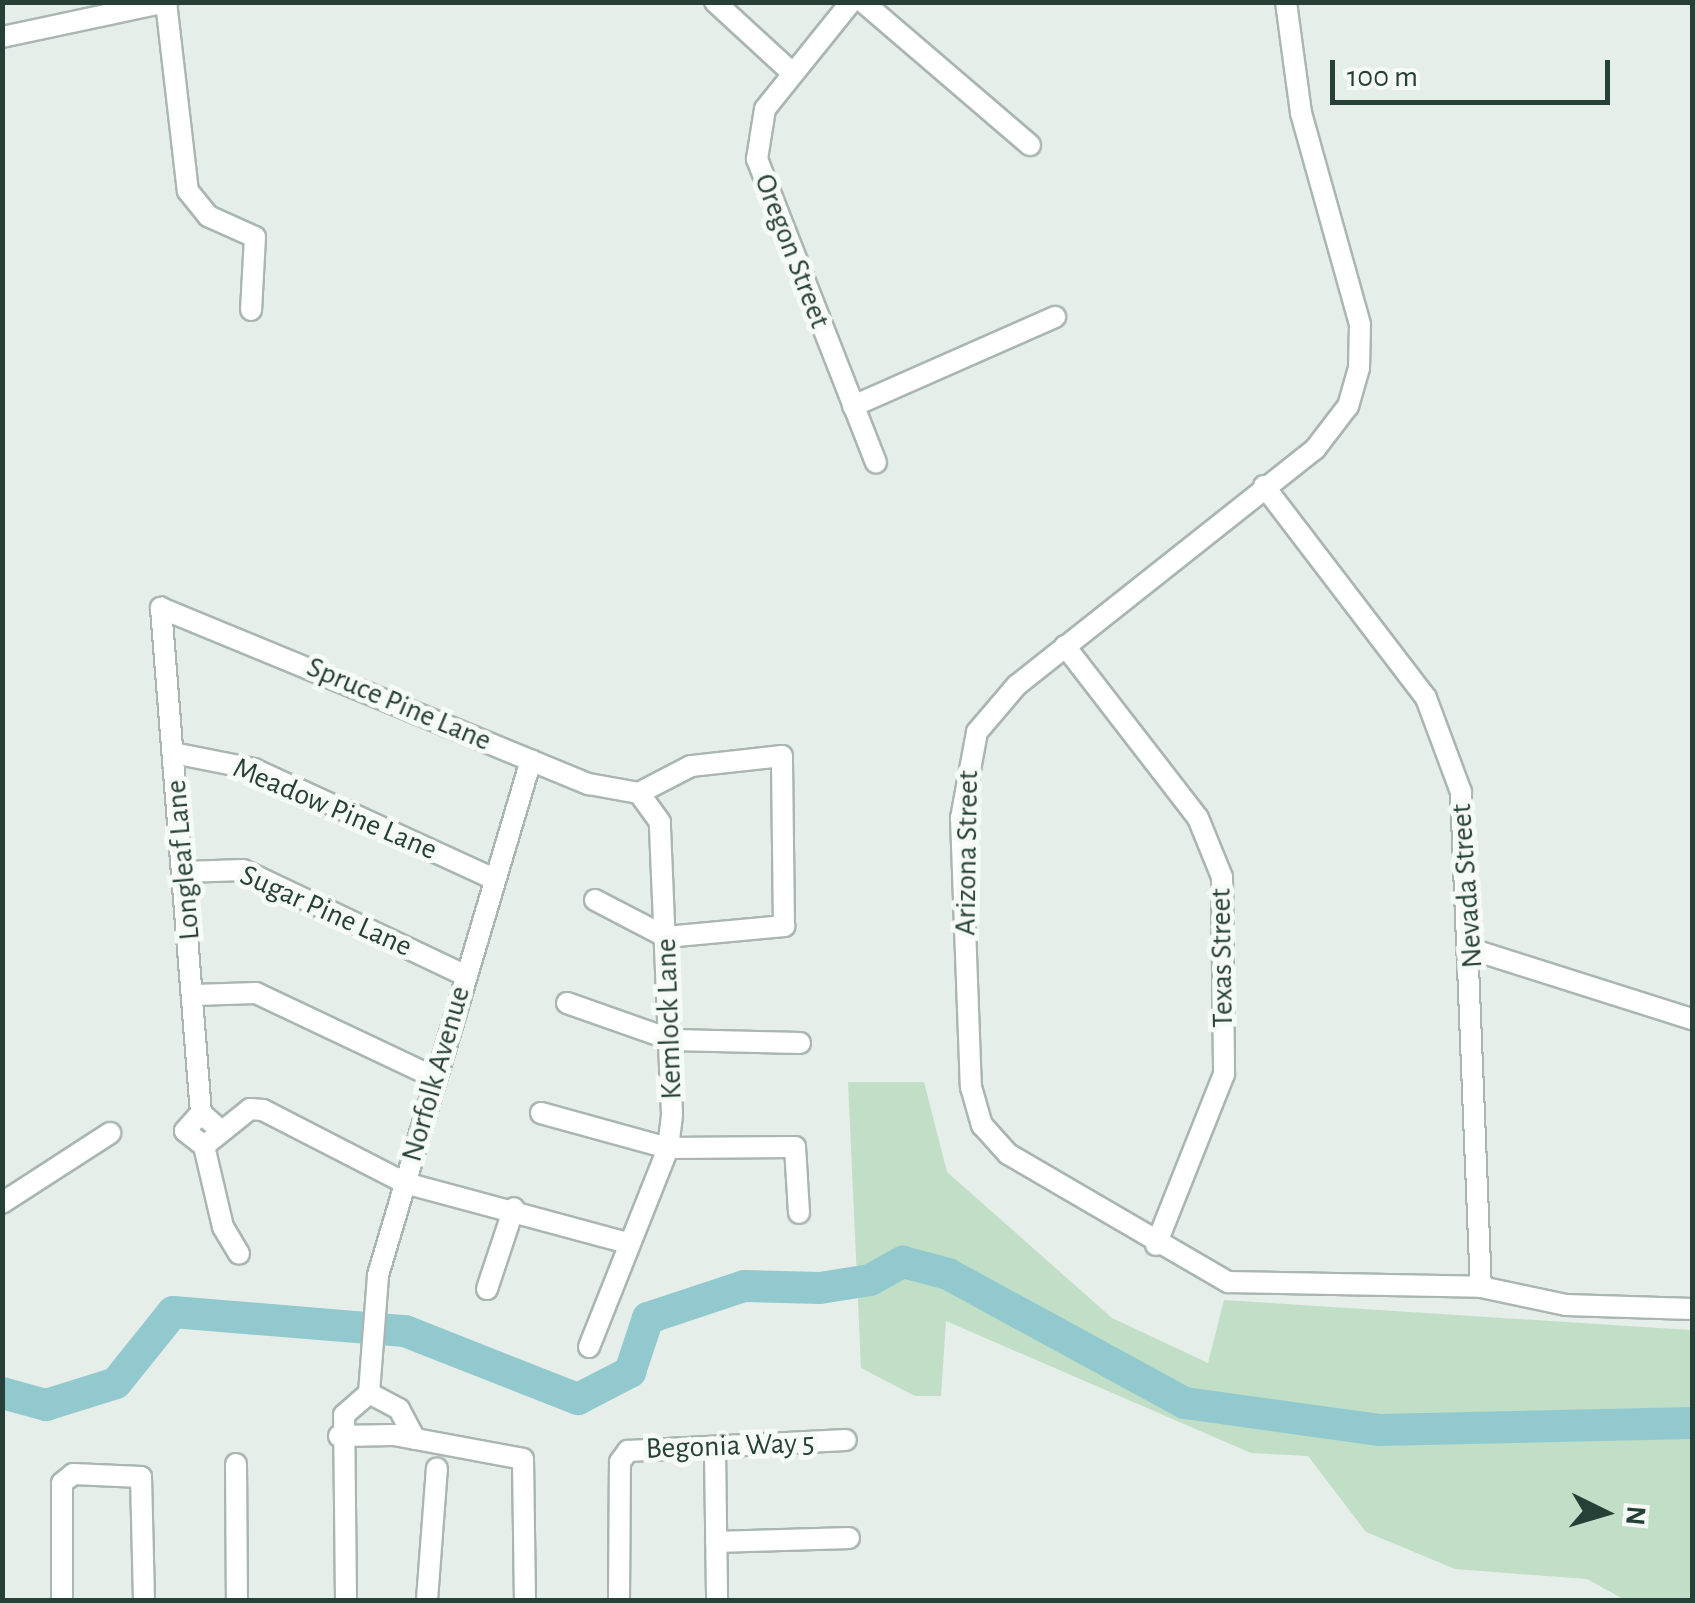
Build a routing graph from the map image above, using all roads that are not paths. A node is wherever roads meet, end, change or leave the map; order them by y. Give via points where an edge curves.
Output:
1 (715, 2) edge
2 (851, 2) edge
3 (863, 2) edge
4 (1286, 2) edge
5 (166, 3) edge
6 (2, 37) edge
7 (790, 70) junction
8 (1030, 145) dead end
9 (252, 310) dead end
10 (1054, 317) dead end
11 (853, 406) junction
12 (876, 462) dead end
13 (1264, 486) junction
14 (161, 608) joint
15 (1065, 646) junction
16 (173, 753) junction
17 (530, 760) junction
18 (639, 793) junction
19 (184, 872) junction
20 (492, 878) junction
21 (596, 900) dead end
22 (666, 938) junction
23 (1474, 950) junction
24 (464, 974) junction
25 (195, 995) junction
26 (567, 1003) dead end
27 (1692, 1018) edge
28 (672, 1040) junction
29 (800, 1043) dead end
30 (434, 1076) junction
31 (200, 1113) junction
32 (541, 1113) dead end
33 (218, 1128) junction
34 (110, 1132) dead end
35 (204, 1146) junction
36 (668, 1148) junction
37 (405, 1183) junction
38 (2, 1203) edge
39 (514, 1208) junction
40 (799, 1213) dead end
41 (627, 1242) junction
42 (1156, 1245) junction
43 (239, 1254) dead end
44 (1481, 1286) junction
45 (487, 1289) dead end
46 (1692, 1309) edge
47 (589, 1347) dead end
48 (369, 1389) junction
49 (339, 1436) junction
50 (415, 1439) junction
51 (846, 1440) dead end
52 (715, 1450) junction
53 (236, 1464) dead end
54 (437, 1468) dead end
55 (850, 1538) dead end
56 (716, 1542) junction
57 (62, 1600) edge
58 (144, 1600) edge
59 (238, 1600) edge
60 (346, 1600) edge
61 (427, 1600) edge
62 (525, 1600) edge
63 (619, 1600) edge
64 (717, 1600) edge

1 - 7 street
2 - 7 street, Oregon Street
3 - 8 street
4 - 13 street, Arizona Street via 1301,113 1360,325 1359,368 1348,406 1315,449
5 - 6 street
5 - 9 street via 188,191 195,207 255,237
7 - 11 street, Oregon Street via 764,108 757,160
10 - 11 street
11 - 12 street, Oregon Street
13 - 15 street, Arizona Street
13 - 23 street, Nevada Street via 1426,698 1461,792
14 - 16 street, Longleaf Lane
14 - 17 street, Spruce Pine Lane
15 - 42 street, Texas Street via 1198,818 1222,877 1224,1074
15 - 42 street, Arizona Street via 977,732 963,773 971,1087 982,1125 1008,1154
16 - 19 street, Longleaf Lane
16 - 20 street, Meadow Pine Lane via 254,769
17 - 18 street, Spruce Pine Lane
17 - 20 street, Norfolk Avenue
18 - 22 street, Kemlock Lane via 660,822
18 - 22 street via 692,766 768,752 785,767 784,926
19 - 24 street, Sugar Pine Lane via 243,870
19 - 25 street, Longleaf Lane
20 - 24 street, Norfolk Avenue
21 - 22 street
22 - 28 street, Kemlock Lane
23 - 27 street
23 - 44 street, Nevada Street
24 - 30 street, Norfolk Avenue
25 - 30 street via 256,993
25 - 31 street, Longleaf Lane
26 - 28 street
28 - 29 street
28 - 36 street, Kemlock Lane
30 - 37 street, Norfolk Avenue
31 - 33 street
31 - 35 street, Longleaf Lane via 185,1131
32 - 36 street
33 - 35 street
33 - 37 street via 264,1110
34 - 38 street
35 - 43 street
36 - 40 street via 795,1147
36 - 41 street, Kemlock Lane
37 - 39 street
37 - 48 street, Norfolk Avenue via 374,1312
39 - 41 street
39 - 45 street
41 - 47 street, Kemlock Lane
42 - 44 street, Arizona Street via 1228,1282
44 - 46 street, Arizona Street via 1566,1305
48 - 49 street via 350,1405
48 - 50 street via 399,1409
49 - 50 street
49 - 60 street
50 - 62 street via 523,1459
51 - 52 street, Begonia Way 5
52 - 56 street
52 - 63 street, Begonia Way 5 via 637,1447 620,1462
53 - 59 street
54 - 61 street
55 - 56 street
56 - 64 street
57 - 58 street via 66,1476 141,1477

